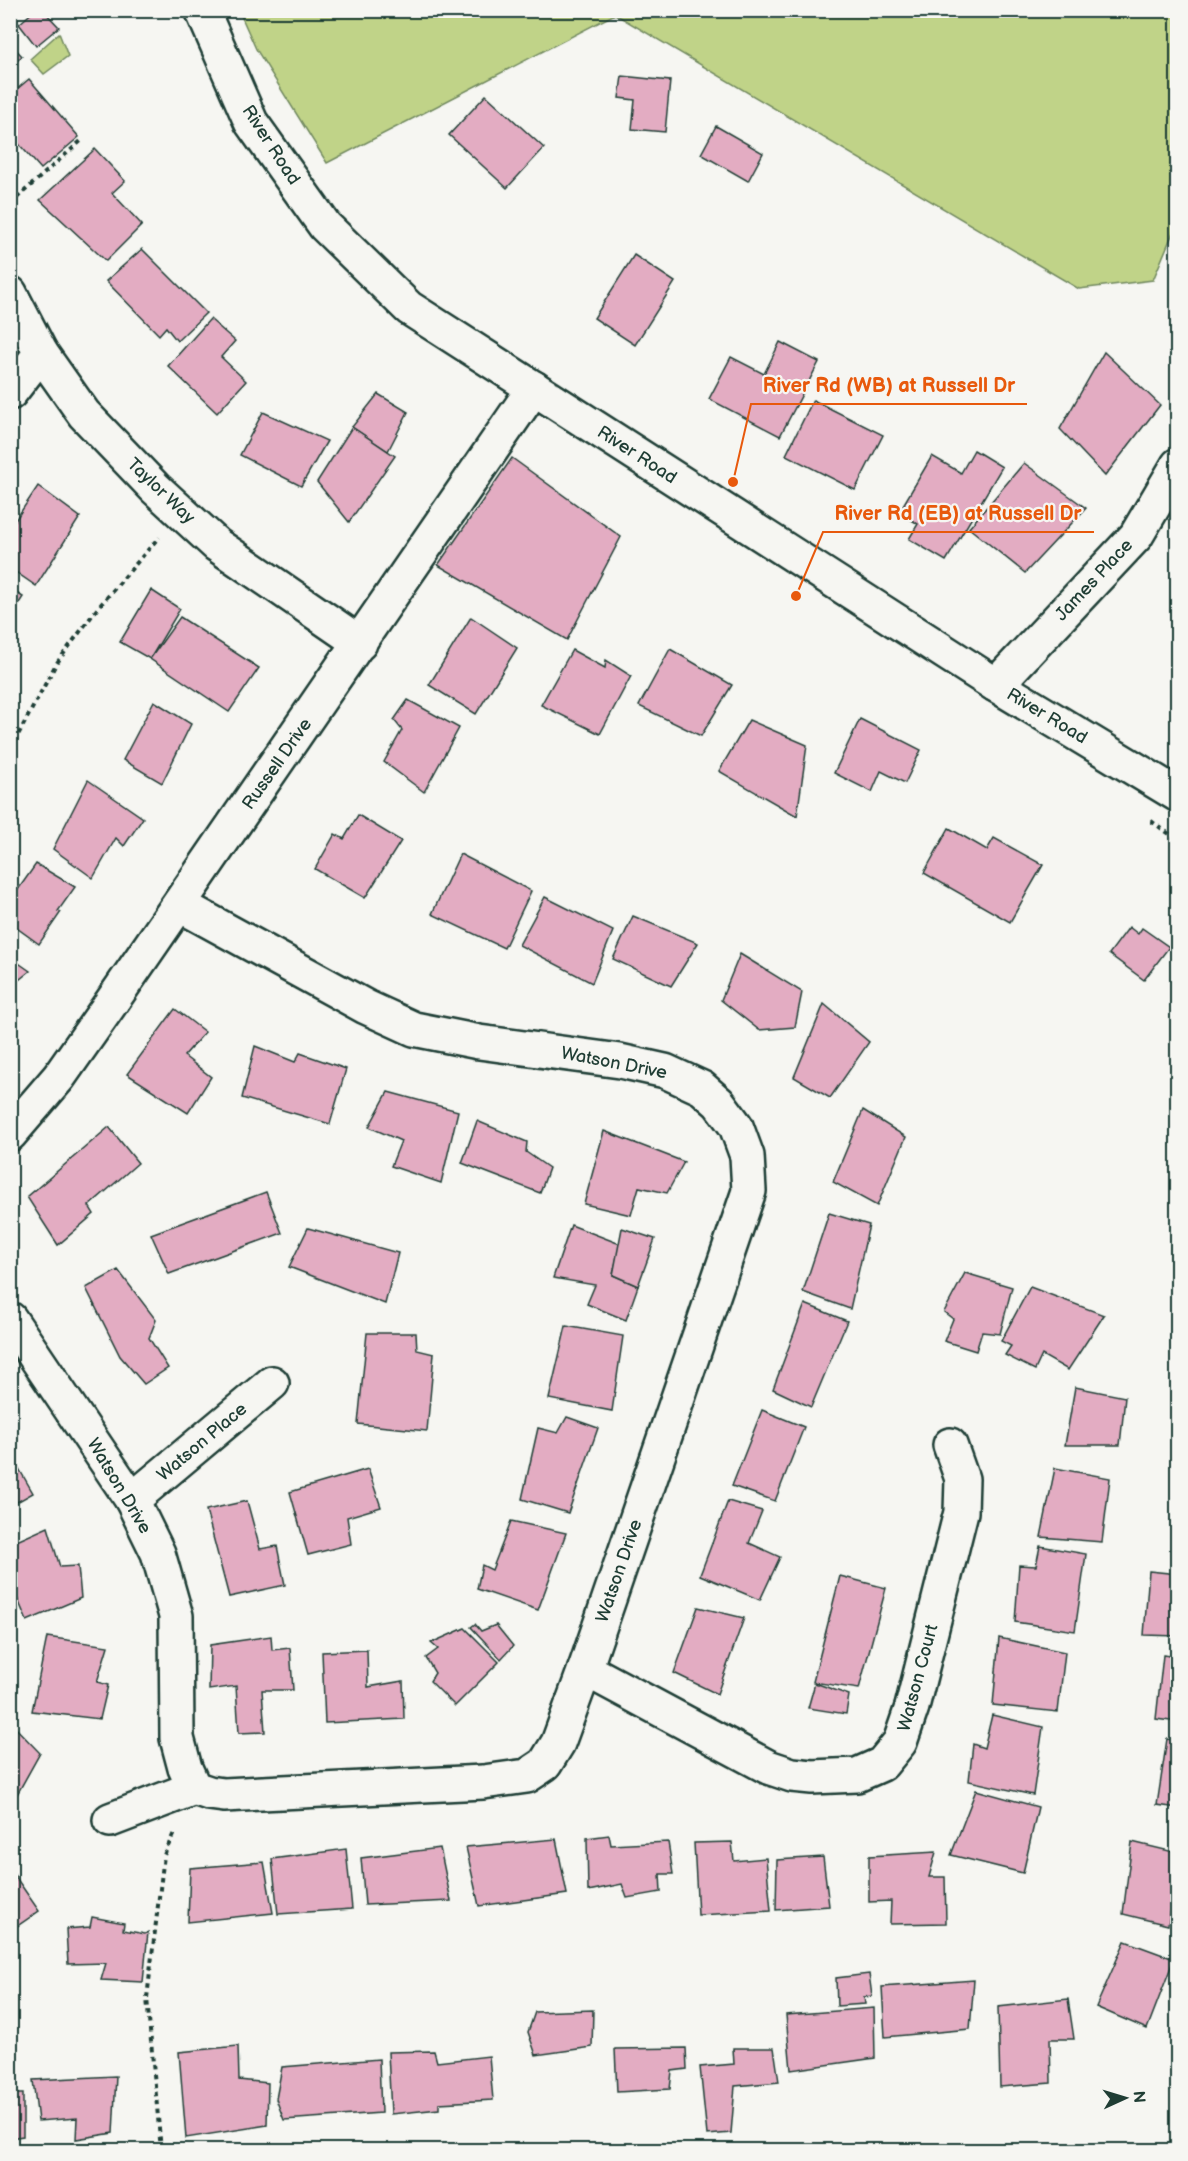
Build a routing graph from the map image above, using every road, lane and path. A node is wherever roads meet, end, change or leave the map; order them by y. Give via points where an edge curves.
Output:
1 (202, 10) edge
2 (83, 139) dead end
3 (10, 204) edge
4 (10, 293) edge
5 (41, 353) junction
6 (534, 388) junction
7 (10, 393) edge
8 (1178, 465) edge
9 (182, 512) junction
10 (360, 643) junction
11 (996, 685) junction
12 (10, 750) edge
13 (1178, 795) edge
14 (1150, 820) dead end
15 (1178, 840) edge
16 (180, 905) junction
17 (10, 1134) edge
18 (10, 1319) edge
19 (272, 1383) dead end
20 (950, 1445) dead end
21 (132, 1500) junction
22 (585, 1669) junction
23 (194, 1788) junction
24 (110, 1820) dead end
25 (175, 1830) dead end
26 (161, 2151) edge

1 - 6 street, River Road via 251,122 325,226 409,308
2 - 3 path
4 - 5 street, Taylor Way
5 - 7 street
5 - 9 street, Taylor Way via 84,414
6 - 10 street, Russell Drive
6 - 11 street, River Road
8 - 11 street, James Place via 1136,536
9 - 10 street, Taylor Way via 217,545
9 - 12 path via 97,609 56,664
10 - 16 street, Russell Drive
11 - 13 street, River Road
14 - 15 path
16 - 17 street, Russell Drive via 59,1077
16 - 22 street, Watson Drive via 366,1007 414,1029 479,1042 620,1060 666,1071 702,1088 736,1126 747,1156 749,1191
18 - 21 street, Watson Drive
19 - 21 street, Watson Place
20 - 22 street, Watson Court via 962,1479 961,1512 912,1707 900,1742 882,1764 857,1775 792,1775 768,1767
21 - 23 street, Watson Drive via 158,1553 176,1616 177,1738
22 - 23 street, Watson Drive via 558,1743 544,1764 527,1776 483,1782 224,1795
23 - 24 street
25 - 26 path via 164,1855 147,1998

